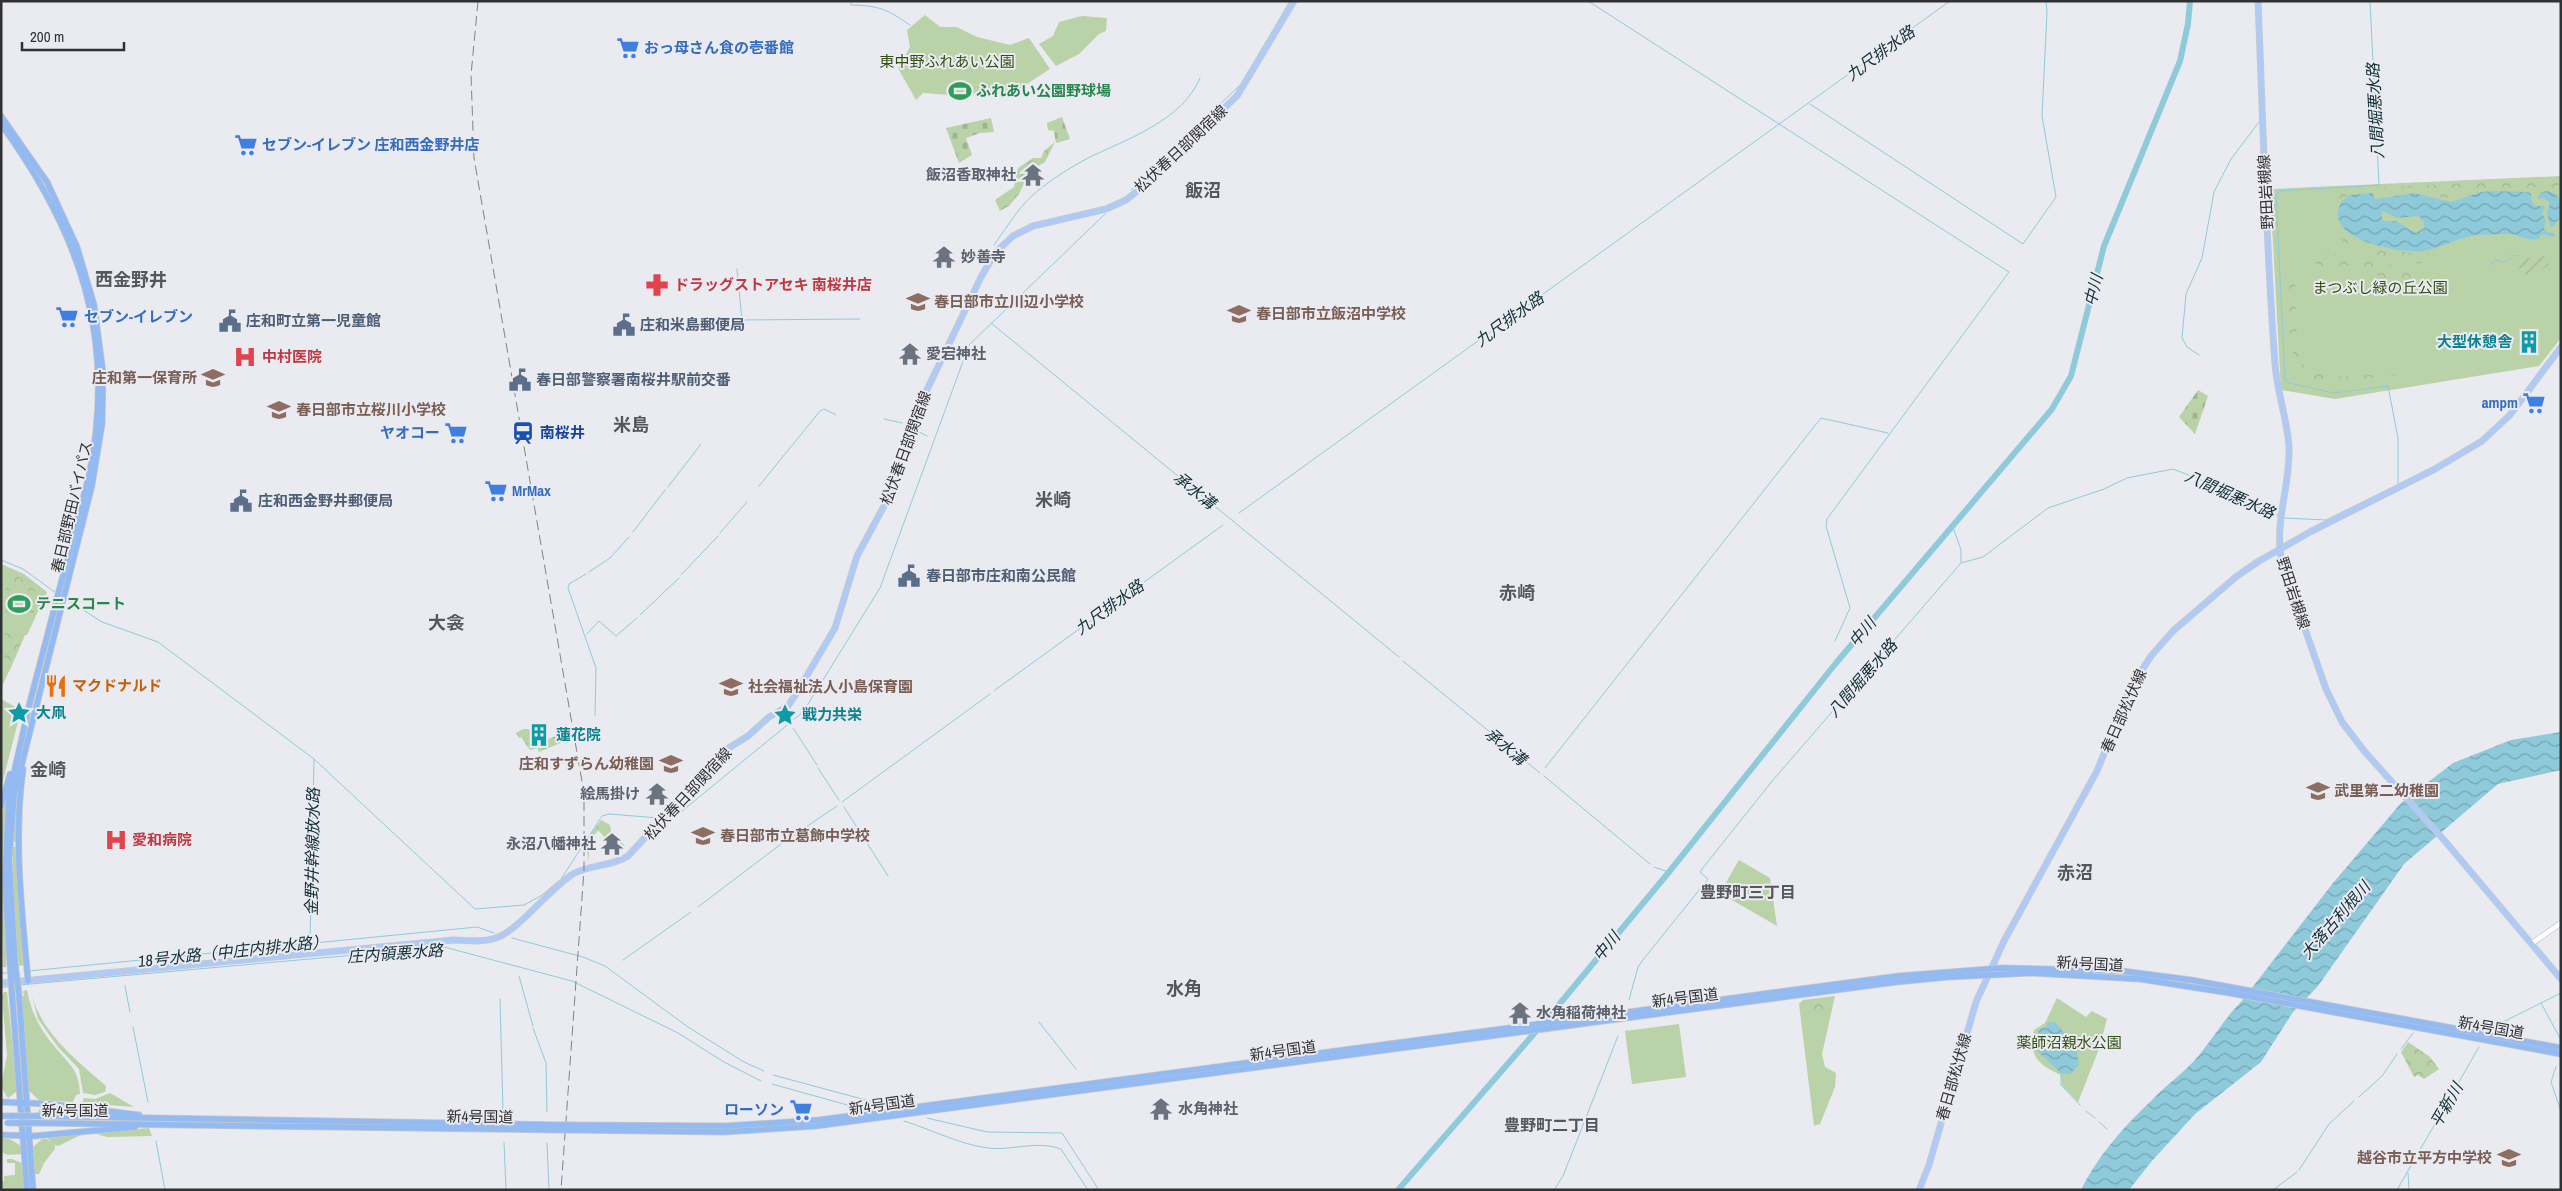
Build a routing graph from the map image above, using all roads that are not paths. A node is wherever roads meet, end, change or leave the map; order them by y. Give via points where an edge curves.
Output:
1 (1294, 1) edge
2 (2258, 1) edge
3 (1, 116) edge
4 (1, 124) edge
5 (2561, 346) edge
6 (2280, 549) junction
7 (62, 591) junction
8 (60, 599) junction
9 (31, 726) junction
10 (14, 768) junction
11 (1, 806) edge
12 (2561, 923) edge
13 (2531, 944) junction
14 (13, 964) junction
15 (1992, 968) junction
16 (1989, 975) junction
17 (2561, 979) edge
18 (28, 980) junction
19 (1, 983) edge
20 (2232, 991) junction
21 (2315, 1006) junction
22 (2561, 1048) edge
23 (2561, 1054) edge
24 (1, 1102) edge
25 (24, 1102) junction
26 (1, 1116) edge
27 (206, 1119) junction
28 (4, 1123) edge
29 (178, 1125) junction
30 (562, 1128) junction
31 (570, 1128) junction
32 (1, 1135) edge
33 (26, 1136) junction
34 (28, 1190) edge
35 (33, 1190) edge
36 (1919, 1190) edge

1 - 18 main road, 松伏春日部関宿線 via 1237,96 1136,192 1106,209 1032,226 996,252 923,398 894,487 857,556 836,628 788,706 729,747 628,856 570,876 506,932 493,939 453,940
2 - 6 main road, 野田岩槻線 via 2275,365 2289,446 2280,518
3 - 7 highway, 春日部野田バイパス via 46,182 74,238 94,305 101,347 101,439 92,485
4 - 7 highway, 春日部野田バイパス via 38,178 72,247 86,288 97,351 99,381 95,444
5 - 6 main road, 春日部松伏線 via 2510,415 2476,446
6 - 13 main road, 野田岩槻線 via 2286,575 2336,712 2365,752
6 - 15 main road, 春日部松伏線 via 2248,568 2173,630 2145,664 2097,771
7 - 8 highway, 春日部野田バイパス
8 - 9 highway, 春日部野田バイパス
8 - 10 highway, 春日部野田バイパス
9 - 14 highway, 春日部野田バイパス via 14,795 10,836
9 - 18 highway via 19,794 18,820 19,880
10 - 11 highway
10 - 14 highway, 春日部野田バイパス via 6,836 5,880
12 - 13 main road
13 - 17 main road, 野田岩槻線
14 - 25 highway, 春日部野田バイパス, bridge
15 - 16 main road, 春日部松伏線
15 - 20 highway, 新4号国道 via 2122,971
15 - 31 highway, 新4号国道 via 1899,976 819,1120 721,1126
16 - 20 highway, 新4号国道 via 2099,976
16 - 31 highway, 新4号国道 via 1911,980 816,1126 724,1132
16 - 36 main road, 春日部松伏線 via 1976,1002
18 - 19 main road, 松伏春日部関宿線
20 - 21 highway, 新4号国道
21 - 22 highway, 新4号国道
21 - 23 highway, 新4号国道
24 - 25 highway
25 - 27 highway
25 - 33 highway, 春日部野田バイパス
26 - 27 highway, 新4号国道, bridge
27 - 30 highway, 新4号国道
28 - 29 highway, 新4号国道, bridge
29 - 30 highway, 新4号国道
29 - 33 highway
30 - 31 highway, 新4号国道, bridge
32 - 33 highway
33 - 34 highway, 春日部野田バイパス
33 - 35 highway, 春日部野田バイパス

